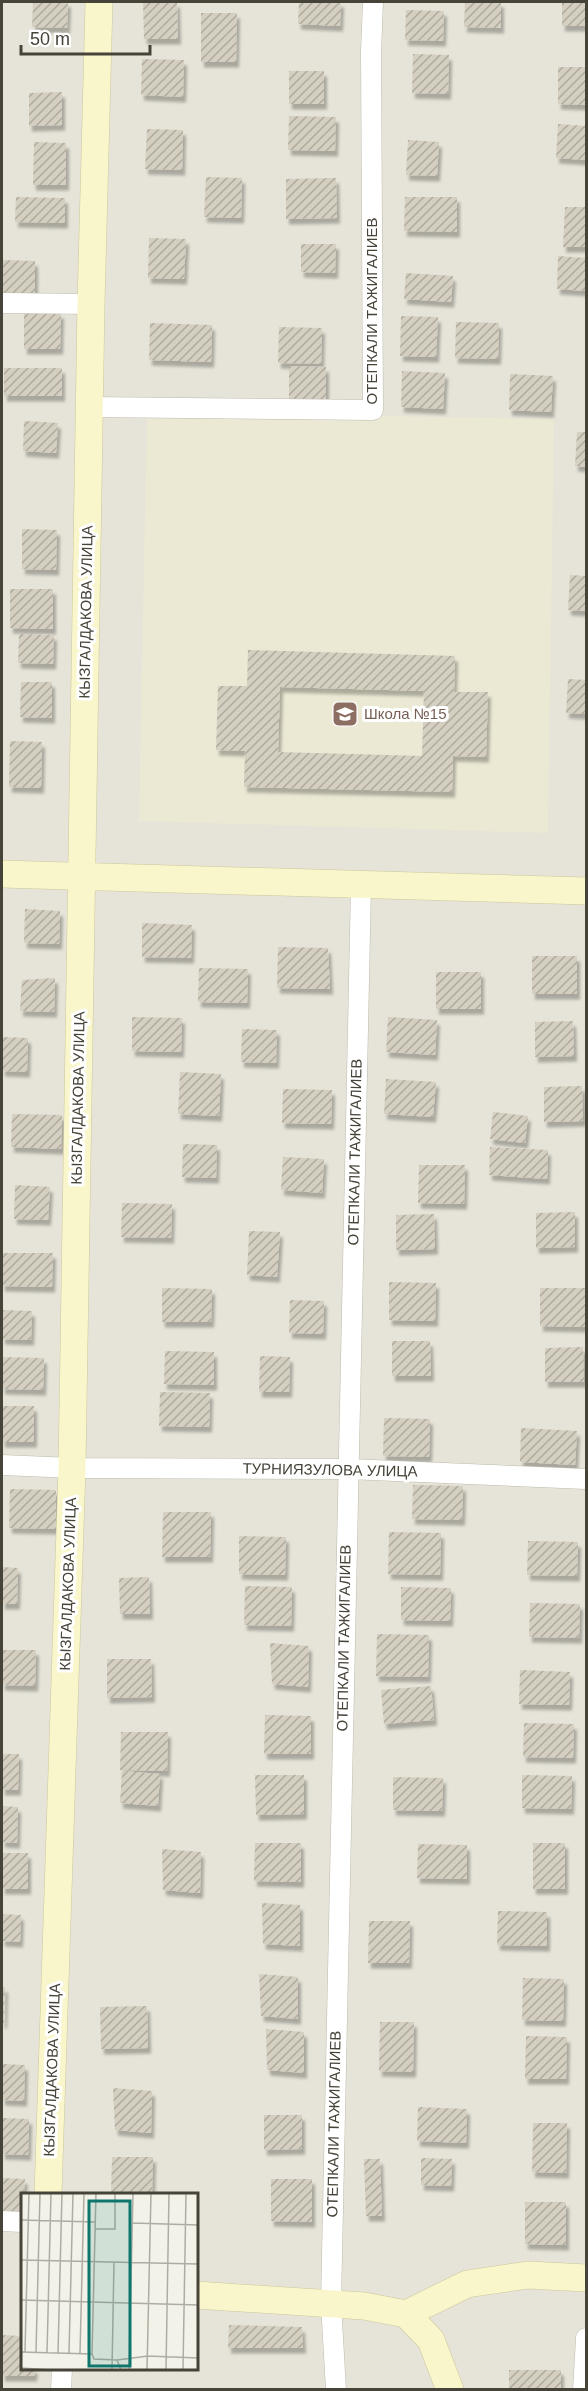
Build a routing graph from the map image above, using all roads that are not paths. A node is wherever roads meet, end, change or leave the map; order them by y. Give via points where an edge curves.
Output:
1 (99, 2) edge
2 (373, 2) edge
3 (2, 303) edge
4 (91, 304) junction
5 (89, 407) junction
6 (2, 874) edge
7 (81, 875) junction
8 (360, 886) junction
9 (586, 891) edge
10 (2, 1465) edge
11 (72, 1468) junction
12 (348, 1469) junction
13 (586, 1479) edge
14 (48, 2193) edge
15 (2, 2221) edge
16 (21, 2222) edge
17 (586, 2278) edge
18 (198, 2295) edge
19 (331, 2303) junction
20 (406, 2314) junction
21 (586, 2338) edge
22 (62, 2370) edge
23 (61, 2390) edge
24 (336, 2390) edge
25 (450, 2390) edge
26 (583, 2390) edge

1 - 4 street, КЫЗГАЛДАКОВА УЛИЦА
2 - 5 street, ОТЕПКАЛИ ТАЖИГАЛИЕВ via 373,410
3 - 4 street
4 - 5 street, КЫЗГАЛДАКОВА УЛИЦА
5 - 7 street, КЫЗГАЛДАКОВА УЛИЦА
6 - 7 street
7 - 8 street
7 - 11 street, КЫЗГАЛДАКОВА УЛИЦА
8 - 9 street
8 - 12 street, ОТЕПКАЛИ ТАЖИГАЛИЕВ
10 - 11 street, ТУРНИЯЗУЛОВА УЛИЦА
11 - 12 street, ТУРНИЯЗУЛОВА УЛИЦА
11 - 14 street, КЫЗГАЛДАКОВА УЛИЦА
12 - 13 street, ТУРНИЯЗУЛОВА УЛИЦА
12 - 19 street, ОТЕПКАЛИ ТАЖИГАЛИЕВ
15 - 16 street
17 - 20 street via 528,2275 467,2284
18 - 19 street
19 - 20 street
19 - 24 street, ОТЕПКАЛИ ТАЖИГАЛИЕВ
20 - 25 street via 431,2340
21 - 26 street
22 - 23 street

